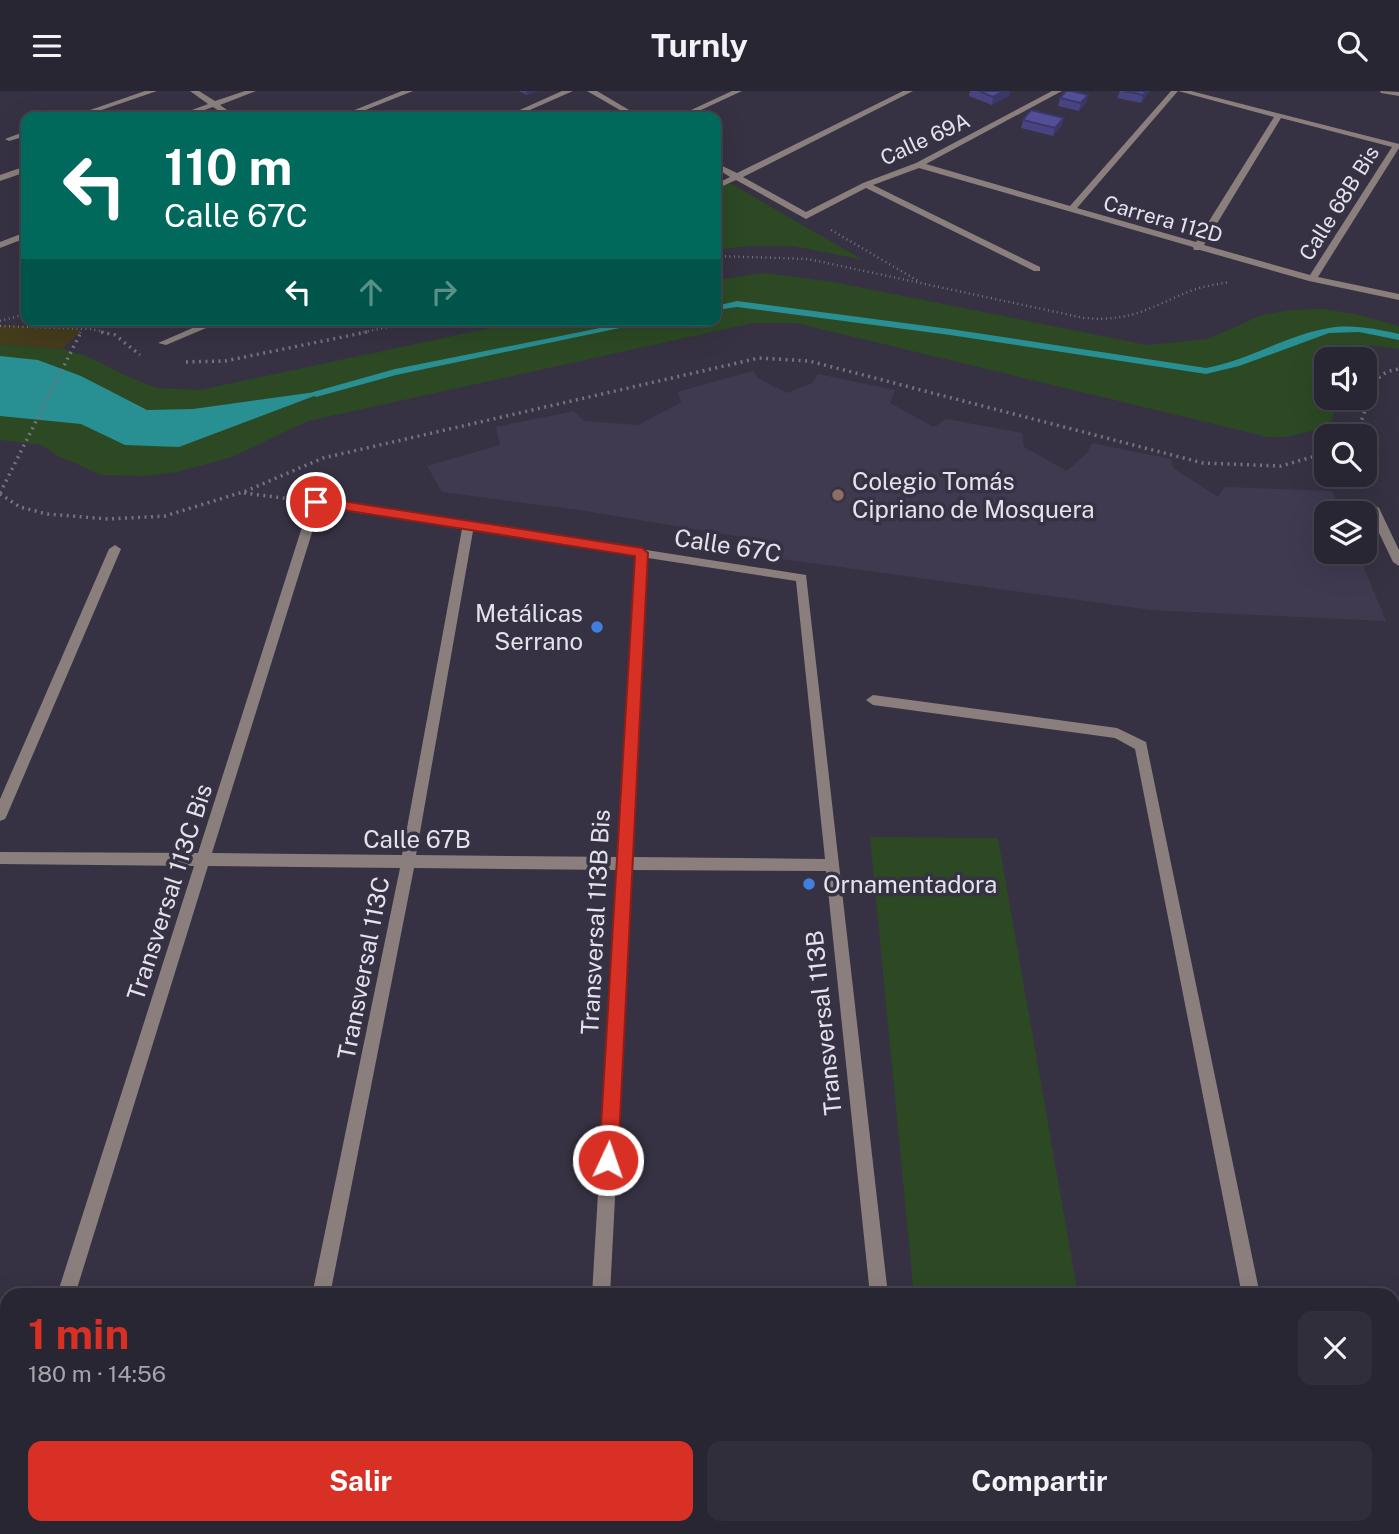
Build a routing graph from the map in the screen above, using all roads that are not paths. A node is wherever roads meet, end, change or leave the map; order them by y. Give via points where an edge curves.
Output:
1 (153, 91) edge
2 (194, 91) edge
3 (252, 91) edge
4 (410, 91) edge
5 (569, 91) edge
6 (591, 91) edge
7 (737, 91) edge
8 (909, 91) edge
9 (1175, 91) edge
10 (1182, 91) edge
11 (1384, 91) edge
12 (1051, 92) edge
13 (1399, 94) edge
14 (214, 104) junction
15 (89, 112) edge
16 (191, 112) edge
17 (226, 112) edge
18 (354, 112) edge
19 (520, 112) edge
20 (628, 112) edge
21 (691, 112) edge
22 (1279, 115) junction
23 (21, 135) edge
24 (9, 139) dead end
25 (1397, 146) edge
26 (919, 165) junction
27 (721, 168) edge
28 (21, 171) edge
29 (736, 177) junction
30 (0, 178) edge
31 (721, 184) edge
32 (866, 185) junction
33 (1072, 210) junction
34 (21, 238) edge
35 (0, 245) edge
36 (1198, 248) junction
37 (1037, 269) dead end
38 (1312, 279) junction
39 (1399, 296) edge
40 (205, 326) edge
41 (163, 343) dead end
42 (316, 502) joint
43 (1377, 516) edge
44 (468, 526) junction
45 (115, 549) dead end
46 (642, 553) junction
47 (1399, 562) edge
48 (802, 578) joint
49 (873, 700) dead end
50 (0, 815) edge
51 (0, 858) edge
52 (203, 860) junction
53 (408, 862) junction
54 (624, 863) junction
55 (833, 866) junction
56 (68, 1288) edge
57 (322, 1288) edge
58 (601, 1288) edge
59 (877, 1288) edge
60 (1250, 1288) edge

1 - 15 street
2 - 14 street
3 - 14 street
4 - 18 street
5 - 19 street
6 - 20 street
7 - 21 street
8 - 29 street
9 - 33 street
10 - 22 street
11 - 13 street
12 - 26 street, Calle 69A
14 - 16 street
14 - 17 street
22 - 25 street
22 - 36 street
23 - 24 street
25 - 38 street, Calle 68B Bis
26 - 32 street, Calle 69A
26 - 33 street, Carrera 112D
27 - 29 street
28 - 30 street
29 - 31 street
29 - 32 street, Calle 69A via 806,216
32 - 37 street
33 - 36 street, Carrera 112D
34 - 35 street
36 - 38 street, Carrera 112D
38 - 39 street, Carrera 112D
40 - 41 street
42 - 44 street, Calle 67C
42 - 52 street, Transversal 113C Bis
43 - 47 street
44 - 46 street, Calle 67C
44 - 53 street, Transversal 113C
45 - 50 street
46 - 48 street, Calle 67C
46 - 54 street, Transversal 113B Bis
48 - 55 street, Transversal 113B
49 - 60 street via 1117,733 1141,745
51 - 52 street, Calle 67B
52 - 53 street, Calle 67B
52 - 56 street, Transversal 113C Bis
53 - 54 street, Calle 67B
53 - 57 street, Transversal 113C
54 - 55 street, Calle 67B
54 - 58 street, Transversal 113B Bis
55 - 59 street, Transversal 113B

